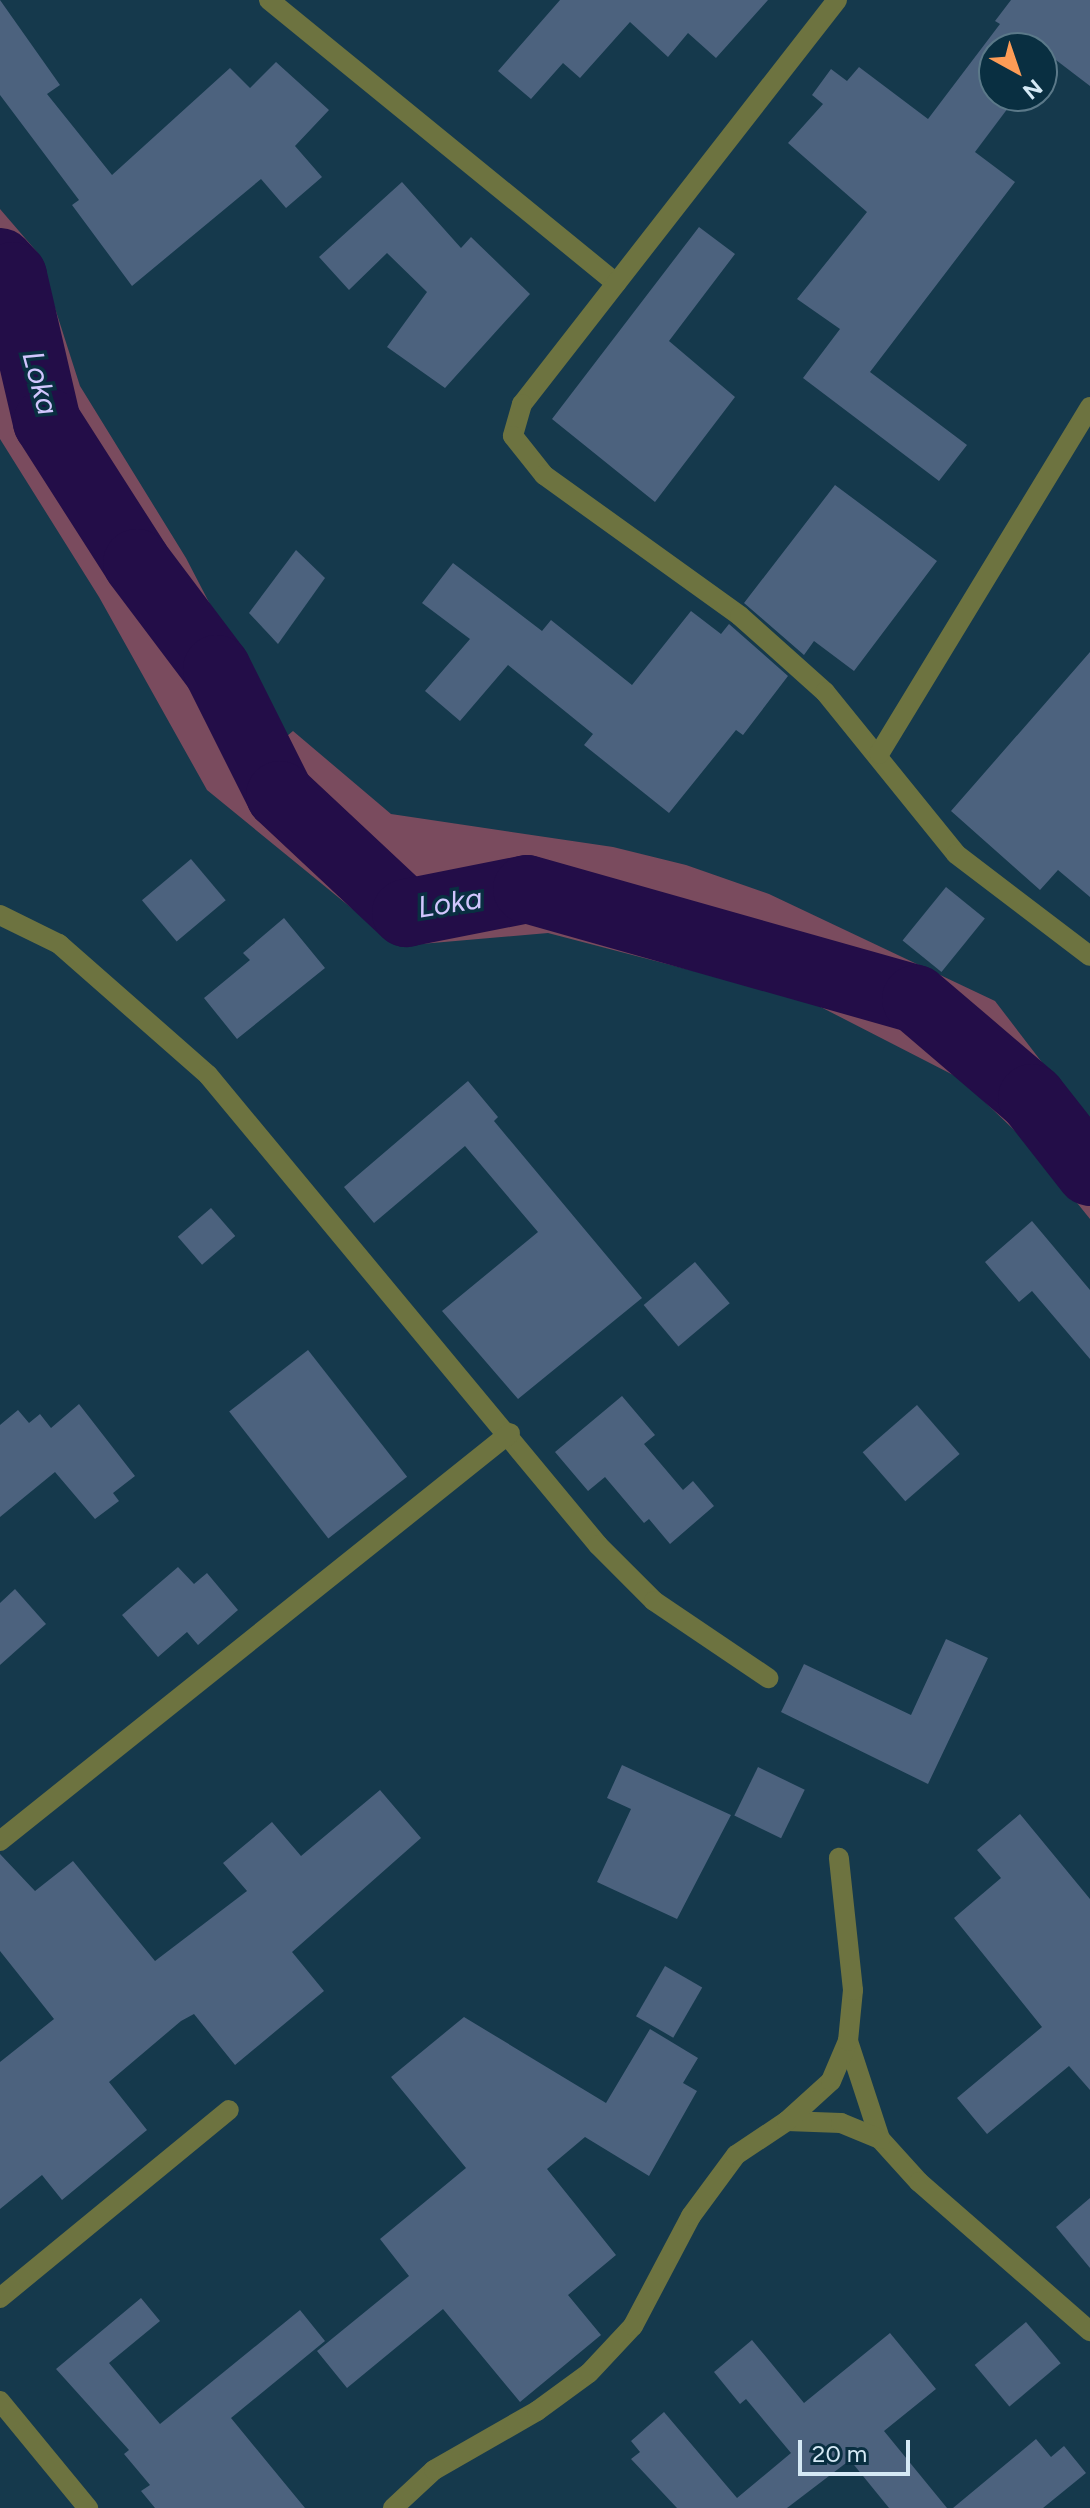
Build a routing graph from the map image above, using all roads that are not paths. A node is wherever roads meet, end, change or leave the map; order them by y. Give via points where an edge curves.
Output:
1 (269, 0) edge
2 (837, 0) edge
3 (293, 8) edge
4 (616, 283) junction
5 (1090, 407) edge
6 (1084, 432) edge
7 (879, 754) junction
8 (0, 915) edge
9 (1090, 956) edge
10 (510, 1433) junction
11 (768, 1678) dead end
12 (0, 1841) edge
13 (839, 1858) dead end
14 (848, 2041) junction
15 (229, 2110) dead end
16 (787, 2121) junction
17 (880, 2139) junction
18 (0, 2298) edge
19 (1090, 2331) edge
20 (0, 2401) edge
21 (88, 2508) edge
22 (393, 2508) edge

1 - 3 street
2 - 4 street
3 - 4 street
4 - 7 street via 522,404 513,436 544,475 740,616 825,692
5 - 6 street
6 - 7 street
7 - 9 street via 956,854
8 - 10 street via 59,944 208,1075
10 - 11 street via 598,1545 654,1601
10 - 12 street
13 - 14 street via 853,1990
14 - 16 street via 831,2081
14 - 17 street
15 - 18 street
16 - 17 street via 841,2123
16 - 22 street via 736,2155 691,2216 633,2326 589,2373 537,2411 434,2470
17 - 19 street via 919,2182
20 - 21 street

